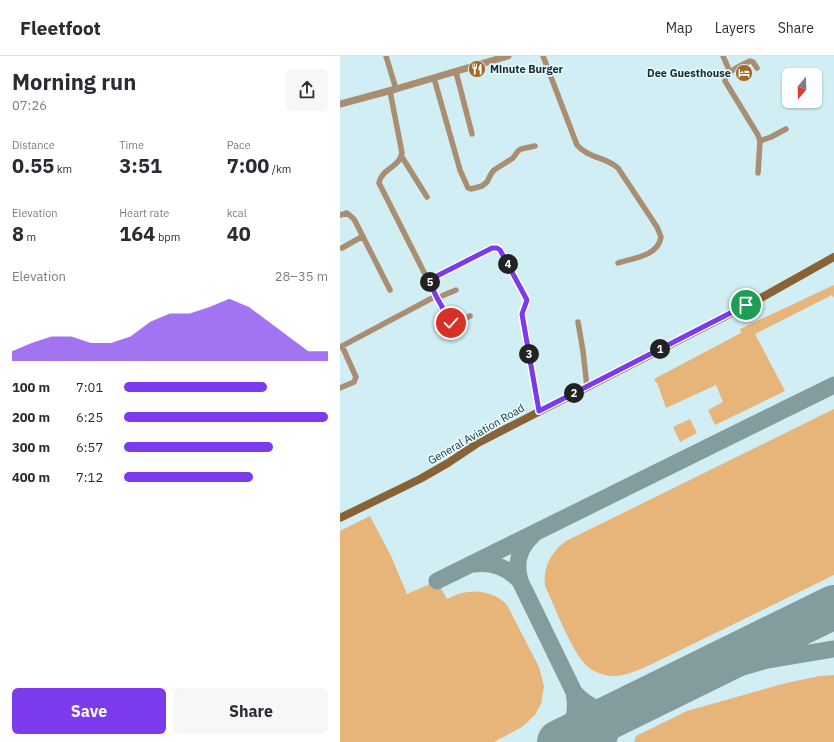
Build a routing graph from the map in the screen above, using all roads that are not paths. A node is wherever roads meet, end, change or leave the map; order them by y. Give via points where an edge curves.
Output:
1 (386, 56) edge
2 (508, 56) edge
3 (543, 56) edge
4 (723, 56) edge
5 (757, 68) dead end
6 (456, 72) junction
7 (730, 72) junction
8 (434, 78) junction
9 (393, 90) junction
10 (340, 104) edge
11 (786, 128) dead end
12 (472, 134) dead end
13 (760, 141) junction
14 (535, 146) dead end
15 (402, 157) junction
16 (758, 173) dead end
17 (426, 197) dead end
18 (340, 215) edge
19 (363, 236) junction
20 (342, 248) dead end
21 (834, 257) edge
22 (618, 262) dead end
23 (429, 280) junction
24 (390, 290) dead end
25 (456, 290) dead end
26 (436, 297) junction
27 (470, 316) dead end
28 (578, 322) dead end
29 (341, 346) edge
30 (587, 387) junction
31 (340, 388) edge
32 (539, 411) junction
33 (340, 518) edge

1 - 9 street
2 - 6 street
3 - 22 street via 580,149 613,163 618,168 661,237 659,245 650,253
4 - 7 street
5 - 7 street via 750,61
6 - 8 street
6 - 12 street
7 - 13 street via 725,81
8 - 9 street
8 - 14 street via 460,170 468,188 482,186 494,170 513,158 518,151
9 - 10 street
9 - 15 street
11 - 13 street
13 - 16 street
15 - 17 street
15 - 23 street via 382,175 379,183
18 - 19 street via 350,214
19 - 20 street
19 - 24 street
21 - 30 main road, General Aviation Road via 759,299
23 - 26 street
23 - 32 street via 492,248 500,250 527,300 522,314
25 - 26 street
26 - 27 street via 451,323 455,324
26 - 29 street
28 - 30 street
29 - 31 street via 356,377 354,382
30 - 32 main road, General Aviation Road
32 - 33 main road, General Aviation Road via 478,443 420,479

